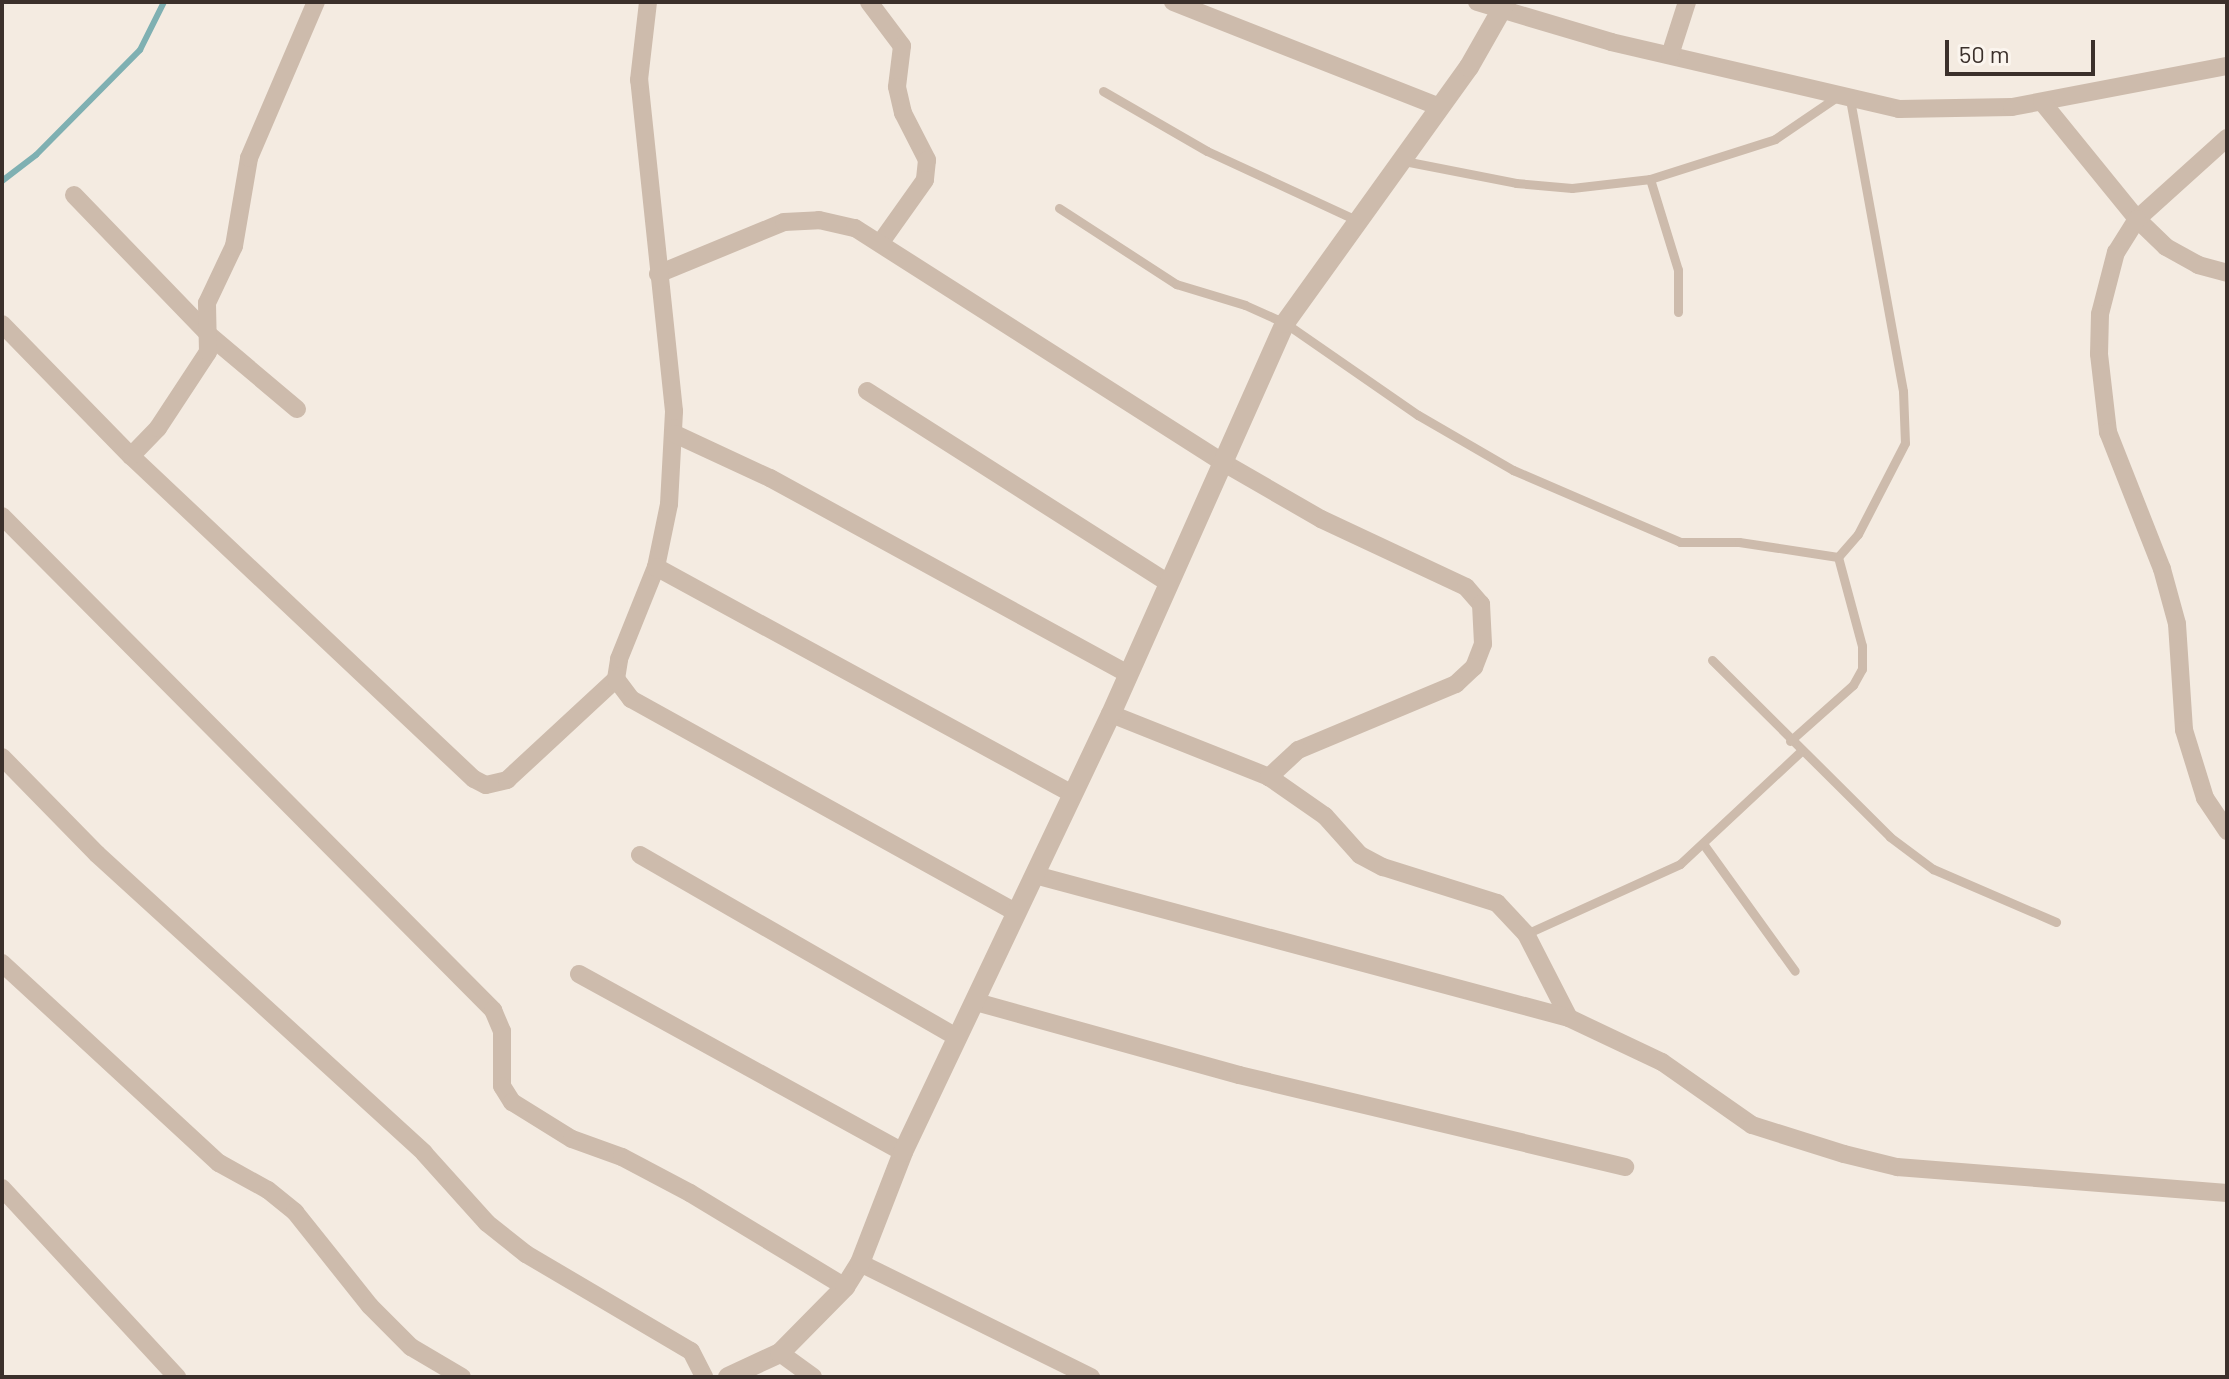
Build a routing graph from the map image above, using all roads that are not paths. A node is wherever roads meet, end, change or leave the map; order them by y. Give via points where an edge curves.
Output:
1 (316, 2) edge
2 (648, 2) edge
3 (869, 2) edge
4 (1173, 2) edge
5 (1477, 2) edge
6 (1687, 2) edge
7 (1504, 6) edge
8 (1670, 55) junction
9 (2227, 66) edge
10 (1103, 91) dead end
11 (1844, 98) junction
12 (2042, 102) junction
13 (1440, 107) junction
14 (2227, 138) edge
15 (1403, 160) junction
16 (1650, 179) junction
17 (74, 195) dead end
18 (1059, 208) dead end
19 (2137, 219) junction
20 (1356, 220) junction
21 (881, 242) junction
22 (2227, 273) edge
23 (658, 274) junction
24 (1678, 312) dead end
25 (1285, 323) junction
26 (2, 324) edge
27 (209, 335) junction
28 (867, 391) dead end
29 (297, 409) dead end
30 (675, 434) junction
31 (131, 456) junction
32 (1224, 463) junction
33 (2, 516) edge
34 (1838, 557) junction
35 (656, 567) junction
36 (1167, 582) junction
37 (1712, 660) dead end
38 (1128, 674) junction
39 (616, 679) junction
40 (1111, 714) junction
41 (1790, 741) junction
42 (1800, 752) junction
43 (2, 757) edge
44 (1269, 777) junction
45 (1071, 793) junction
46 (2227, 831) edge
47 (1704, 845) junction
48 (640, 855) dead end
49 (1035, 875) junction
50 (1015, 912) junction
51 (2056, 922) dead end
52 (1526, 934) junction
53 (2, 963) edge
54 (1795, 971) dead end
55 (579, 974) dead end
56 (976, 1002) junction
57 (1569, 1018) junction
58 (957, 1037) junction
59 (903, 1152) junction
60 (1625, 1167) dead end
61 (2, 1188) edge
62 (2227, 1193) edge
63 (860, 1263) junction
64 (845, 1287) junction
65 (780, 1353) junction
66 (177, 1377) edge
67 (462, 1377) edge
68 (704, 1377) edge
69 (728, 1377) edge
70 (813, 1377) edge
71 (1091, 1377) edge

1 - 27 street via 249,158 234,246 207,303
2 - 23 street via 639,80
3 - 21 street via 902,46 897,87 903,113 927,160 925,180
4 - 13 street
5 - 7 street
6 - 8 street
7 - 8 street
7 - 13 street
8 - 11 street
9 - 12 street
10 - 20 lane via 1207,151
11 - 12 street via 1940,112
11 - 16 lane via 1775,139
11 - 34 lane via 1903,391 1905,443 1858,534
12 - 19 street
13 - 15 street
14 - 19 street
15 - 16 lane via 1516,183 1572,188
15 - 20 street
16 - 24 lane via 1678,270
17 - 27 street
18 - 25 lane via 1176,284
19 - 22 street via 2182,258
19 - 46 street via 2116,252 2100,314 2099,395 2177,624 2184,730 2205,798
20 - 25 street
21 - 23 street via 855,228 819,220 784,222
21 - 32 street
23 - 30 street
25 - 32 street
25 - 34 lane via 1431,423 1513,470 1609,512 1680,542 1739,542
26 - 31 street
27 - 29 street
27 - 31 street via 202,365 158,428
28 - 36 street
30 - 35 street
30 - 38 street via 770,478
31 - 39 street via 486,785 507,780
32 - 36 street
32 - 44 street via 1321,519 1466,587 1481,604 1484,623 1474,667 1456,684 1298,750
33 - 64 street via 493,1010 502,1031 502,1086 512,1102 572,1139 622,1157 690,1193
34 - 41 lane via 1862,646 1862,669 1853,685
35 - 39 street
35 - 45 street
36 - 38 street
37 - 41 lane
38 - 40 street
39 - 50 street via 631,699
40 - 44 street
40 - 45 street
41 - 42 lane
42 - 47 lane
42 - 51 lane via 1890,837 1933,869
43 - 68 street via 97,854 424,1153 487,1223 526,1254 691,1351
44 - 52 street via 1325,816 1360,855 1497,903
45 - 49 street
47 - 52 lane via 1680,864
47 - 54 lane
48 - 58 street
49 - 50 street
49 - 57 street
50 - 56 street
52 - 57 street
53 - 67 street via 219,1163 295,1212 370,1306 411,1347
55 - 59 street
56 - 58 street
56 - 60 street via 1239,1075
57 - 62 street via 1662,1062 1752,1125 1844,1154 1897,1167
58 - 59 street
59 - 63 street
61 - 66 street
63 - 64 street
63 - 71 street
64 - 65 street
65 - 69 street
65 - 70 street

